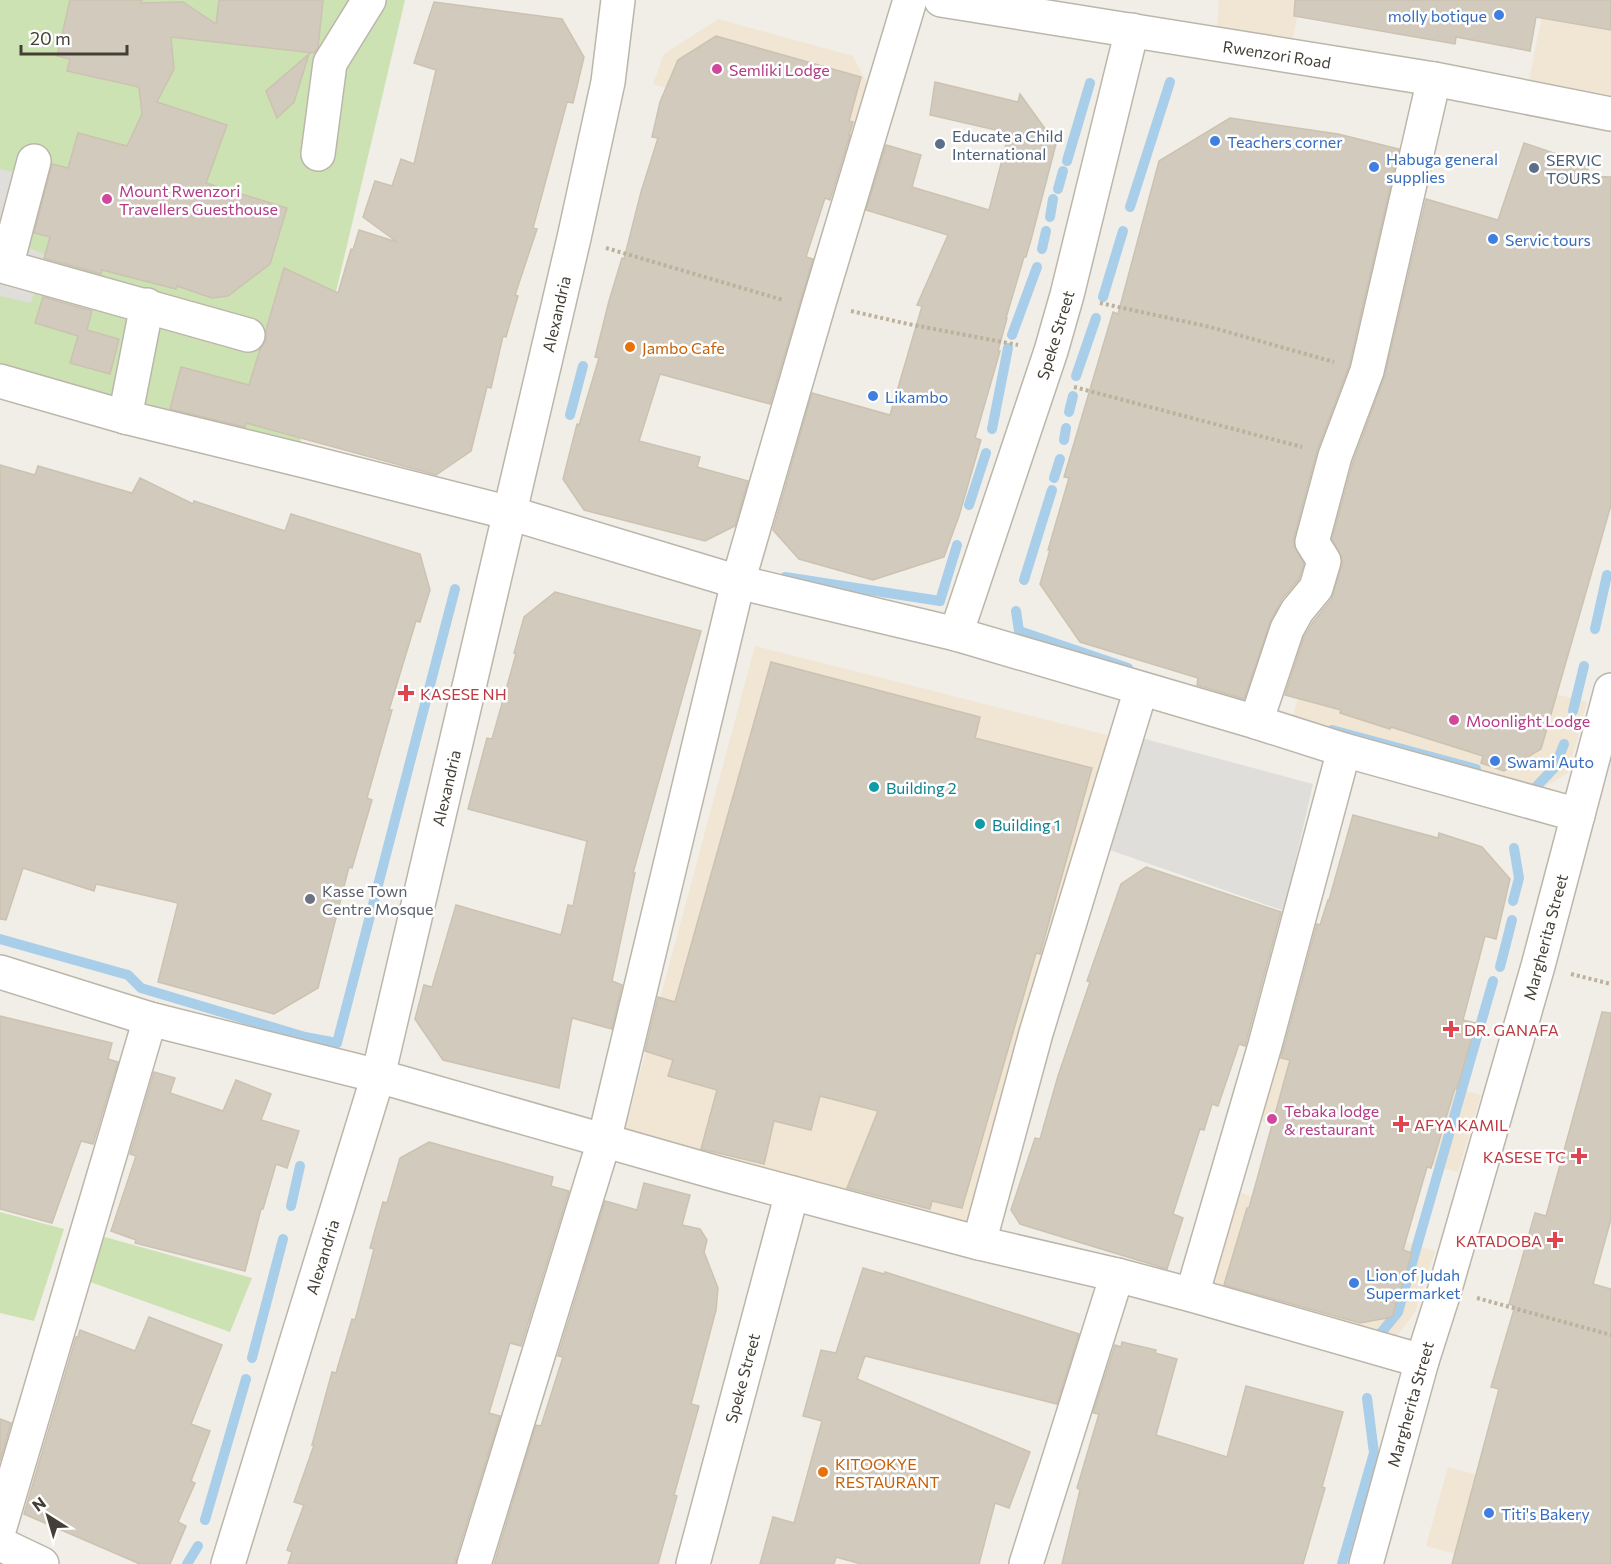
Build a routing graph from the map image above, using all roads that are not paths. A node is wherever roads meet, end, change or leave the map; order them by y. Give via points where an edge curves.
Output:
1 (369, 0) edge
2 (618, 0) edge
3 (910, 0) edge
4 (941, 0) edge
5 (1132, 30) junction
6 (1434, 79) junction
7 (1611, 114) edge
8 (318, 154) dead end
9 (34, 160) dead end
10 (147, 305) junction
11 (248, 335) dead end
12 (0, 381) edge
13 (125, 417) junction
14 (510, 513) junction
15 (738, 582) junction
16 (956, 634) junction
17 (1141, 689) junction
18 (1611, 690) edge
19 (1256, 722) junction
20 (1344, 750) junction
21 (1578, 815) junction
22 (0, 972) edge
23 (150, 1019) junction
24 (378, 1076) junction
25 (604, 1141) junction
26 (792, 1193) junction
27 (979, 1243) junction
28 (1117, 1275) junction
29 (1192, 1295) junction
30 (1422, 1361) junction
31 (0, 1527) edge
32 (0, 1544) edge
33 (42, 1564) edge
34 (228, 1564) edge
35 (474, 1564) edge
36 (693, 1564) edge
37 (1026, 1564) edge
38 (1366, 1564) edge

1 - 8 street via 330,63
2 - 14 street, Alexandria via 608,82
3 - 15 street
4 - 5 street, Rwenzori Road
5 - 6 street, Rwenzori Road
5 - 16 street, Speke Street via 1067,295
6 - 7 street, Rwenzori Road
6 - 19 street via 1367,371 1335,456 1312,542 1324,561 1316,588 1287,629
9 - 10 street via 6,267
10 - 11 street
10 - 13 street
12 - 13 street
13 - 14 street
14 - 15 street
14 - 24 street, Alexandria
15 - 16 street
15 - 25 street
16 - 17 street
17 - 19 street
17 - 27 street via 1036,1033
18 - 21 street, Margherita Street
19 - 20 street
20 - 21 street
20 - 29 street via 1265,1045
21 - 30 street, Margherita Street via 1538,966
22 - 23 street
23 - 24 street
23 - 31 street
24 - 25 street
24 - 34 street, Alexandria
25 - 26 street
25 - 35 street
26 - 27 street
26 - 36 street, Speke Street
27 - 28 street
28 - 29 street
28 - 37 street
29 - 30 street
30 - 38 street, Margherita Street
32 - 33 street

